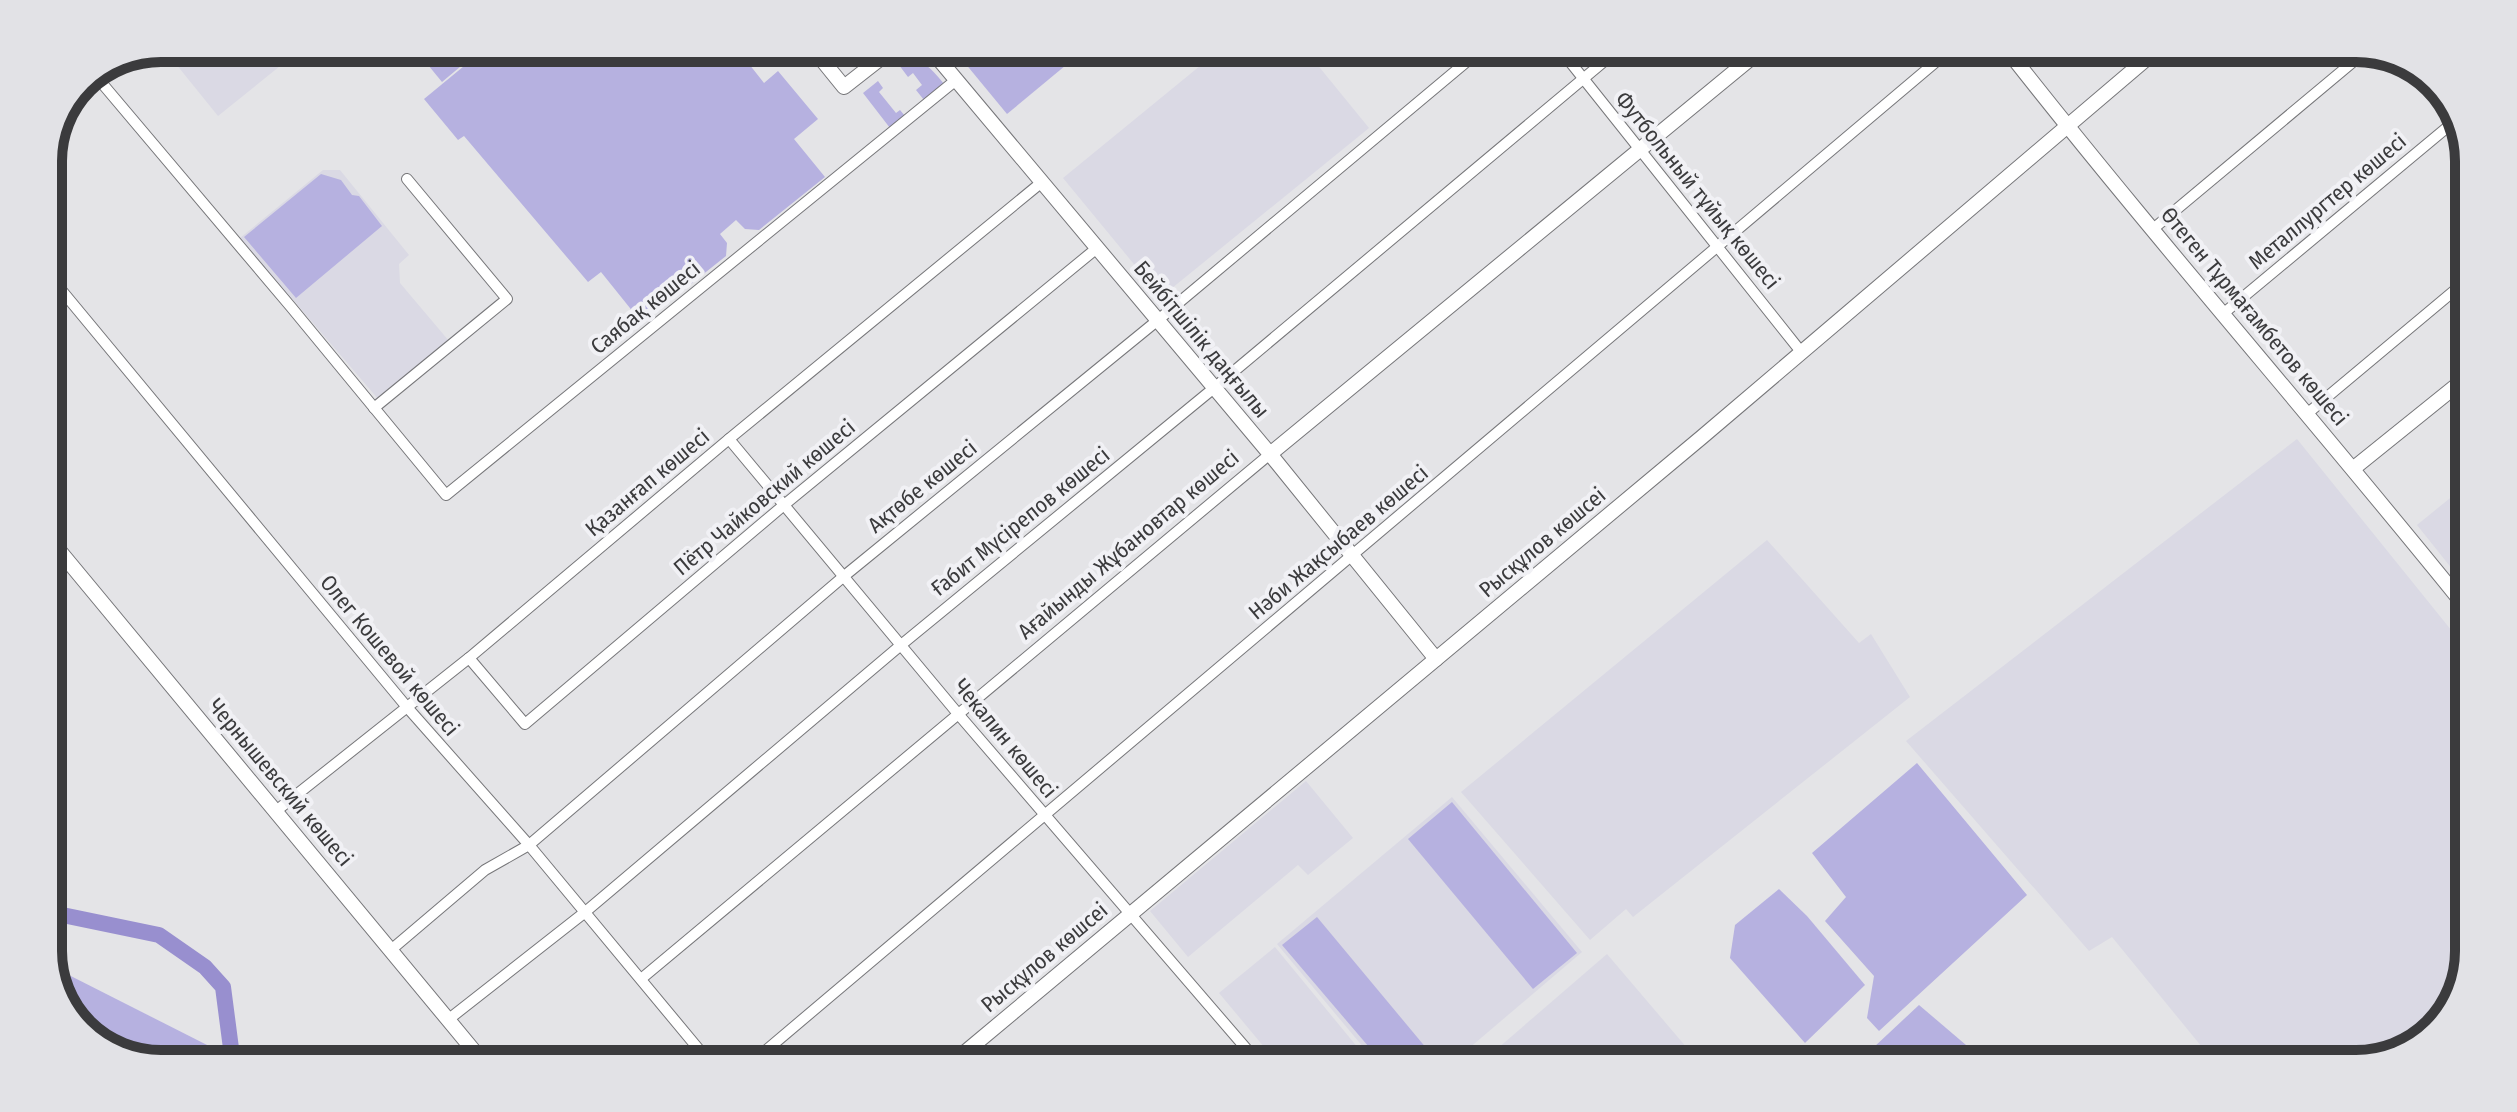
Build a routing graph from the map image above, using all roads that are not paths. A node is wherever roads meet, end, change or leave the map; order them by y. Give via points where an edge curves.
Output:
1 (824, 62) edge
2 (876, 62) edge
3 (941, 62) edge
4 (1466, 62) edge
5 (1570, 62) edge
6 (1603, 62) edge
7 (1746, 62) edge
8 (1936, 62) edge
9 (2017, 62) edge
10 (2143, 62) edge
11 (2353, 62) edge
12 (1583, 79) junction
13 (956, 80) junction
14 (101, 83) edge
15 (2067, 126) junction
16 (2449, 126) edge
17 (1641, 150) junction
18 (407, 179) dead end
19 (1042, 182) junction
20 (2153, 229) junction
21 (1717, 247) junction
22 (1097, 248) junction
23 (2455, 290) edge
24 (62, 291) edge
25 (2224, 313) junction
26 (1158, 320) junction
27 (1802, 353) junction
28 (2455, 387) edge
29 (1214, 388) junction
30 (374, 408) junction
31 (2308, 413) junction
32 (729, 439) junction
33 (1270, 454) junction
34 (2354, 468) junction
35 (784, 505) junction
36 (62, 554) edge
37 (1352, 556) junction
38 (843, 577) junction
39 (2455, 594) edge
40 (901, 645) junction
41 (469, 658) junction
42 (1436, 659) junction
43 (406, 706) junction
44 (959, 715) junction
45 (276, 811) junction
46 (1045, 814) junction
47 (529, 845) junction
48 (584, 913) junction
49 (1131, 913) junction
50 (392, 949) junction
51 (641, 979) junction
52 (449, 1019) junction
53 (473, 1050) edge
54 (699, 1050) edge
55 (766, 1050) edge
56 (968, 1050) edge
57 (1247, 1050) edge

1 - 2 street via 844,87
3 - 13 street, Бейбітшілік даңғылы
4 - 26 street, Ақтөбе көшесі
5 - 12 street, Футбольный тұйық көшесі
6 - 12 street, Ғабит Мүсірепов көшесі
7 - 17 street, Ағайынды Жұбановтар көшесі
8 - 21 street, Нәби Жақсыбаев көшесі
9 - 15 street, Өтеген Тұрмағамбетов көшесі
10 - 15 street, Рысқұлов көшсеі
11 - 20 street
12 - 17 street, Футбольный тұйық көшесі
12 - 29 street, Ғабит Мүсірепов көшесі
13 - 19 street, Бейбітшілік даңғылы
13 - 30 street, Саябақ көшесі via 446,495
14 - 30 street, Саябақ көшесі
15 - 20 street, Өтеген Тұрмағамбетов көшесі
15 - 27 street, Рысқұлов көшсеі
16 - 25 street, Металлургтер көшесі
17 - 21 street, Футбольный тұйық көшесі
17 - 33 street, Ағайынды Жұбановтар көшесі
18 - 30 street via 507,299
19 - 22 street, Бейбітшілік даңғылы
19 - 32 street, Қазанғап көшесі
20 - 25 street, Өтеген Тұрмағамбетов көшесі
21 - 27 street, Футбольный тұйық көшесі
21 - 37 street, Нәби Жақсыбаев көшесі
22 - 26 street, Бейбітшілік даңғылы
22 - 35 street, Пётр Чайковский көшесі
23 - 31 street
24 - 43 street, Олег Кошевой көшесі
25 - 31 street, Өтеген Тұрмағамбетов көшесі
26 - 29 street, Бейбітшілік даңғылы
26 - 38 street, Ақтөбе көшесі
27 - 42 street, Рысқұлов көшсеі
28 - 34 street
29 - 33 street, Бейбітшілік даңғылы
29 - 40 street, Ғабит Мүсірепов көшесі
31 - 34 street, Өтеген Тұрмағамбетов көшесі
32 - 35 street, Чекалин көшесі
32 - 41 street, Қазанғап көшесі
33 - 37 street, Бейбітшілік даңғылы
33 - 44 street, Ағайынды Жұбановтар көшесі
34 - 39 street, Өтеген Тұрмағамбетов көшесі
35 - 38 street, Чекалин көшесі
35 - 41 street, Пётр Чайковский көшесі via 525,724
36 - 45 street, Чернышевский көшесі
37 - 42 street, Бейбітшілік даңғылы
37 - 46 street, Нәби Жақсыбаев көшесі
38 - 40 street, Чекалин көшесі
38 - 47 street, Ақтөбе көшесі
40 - 44 street, Чекалин көшесі
40 - 48 street, Ғабит Мүсірепов көшесі
41 - 43 street, Қазанғап көшесі
42 - 49 street, Рысқұлов көшсеі
43 - 45 street, Қазанғап көшесі
43 - 47 street, Олег Кошевой көшесі
44 - 46 street, Чекалин көшесі
44 - 51 street, Ағайынды Жұбановтар көшесі
45 - 50 street, Чернышевский көшесі
46 - 49 street, Чекалин көшесі
46 - 55 street, Нәби Жақсыбаев көшесі
47 - 48 street, Олег Кошевой көшесі
47 - 50 street, Ақтөбе көшесі via 485,870
48 - 51 street, Олег Кошевой көшесі
48 - 52 street, Ғабит Мүсірепов көшесі
49 - 56 street, Рысқұлов көшсеі
49 - 57 street, Чекалин көшесі
50 - 52 street, Чернышевский көшесі
51 - 54 street, Олег Кошевой көшесі
52 - 53 street, Чернышевский көшесі

